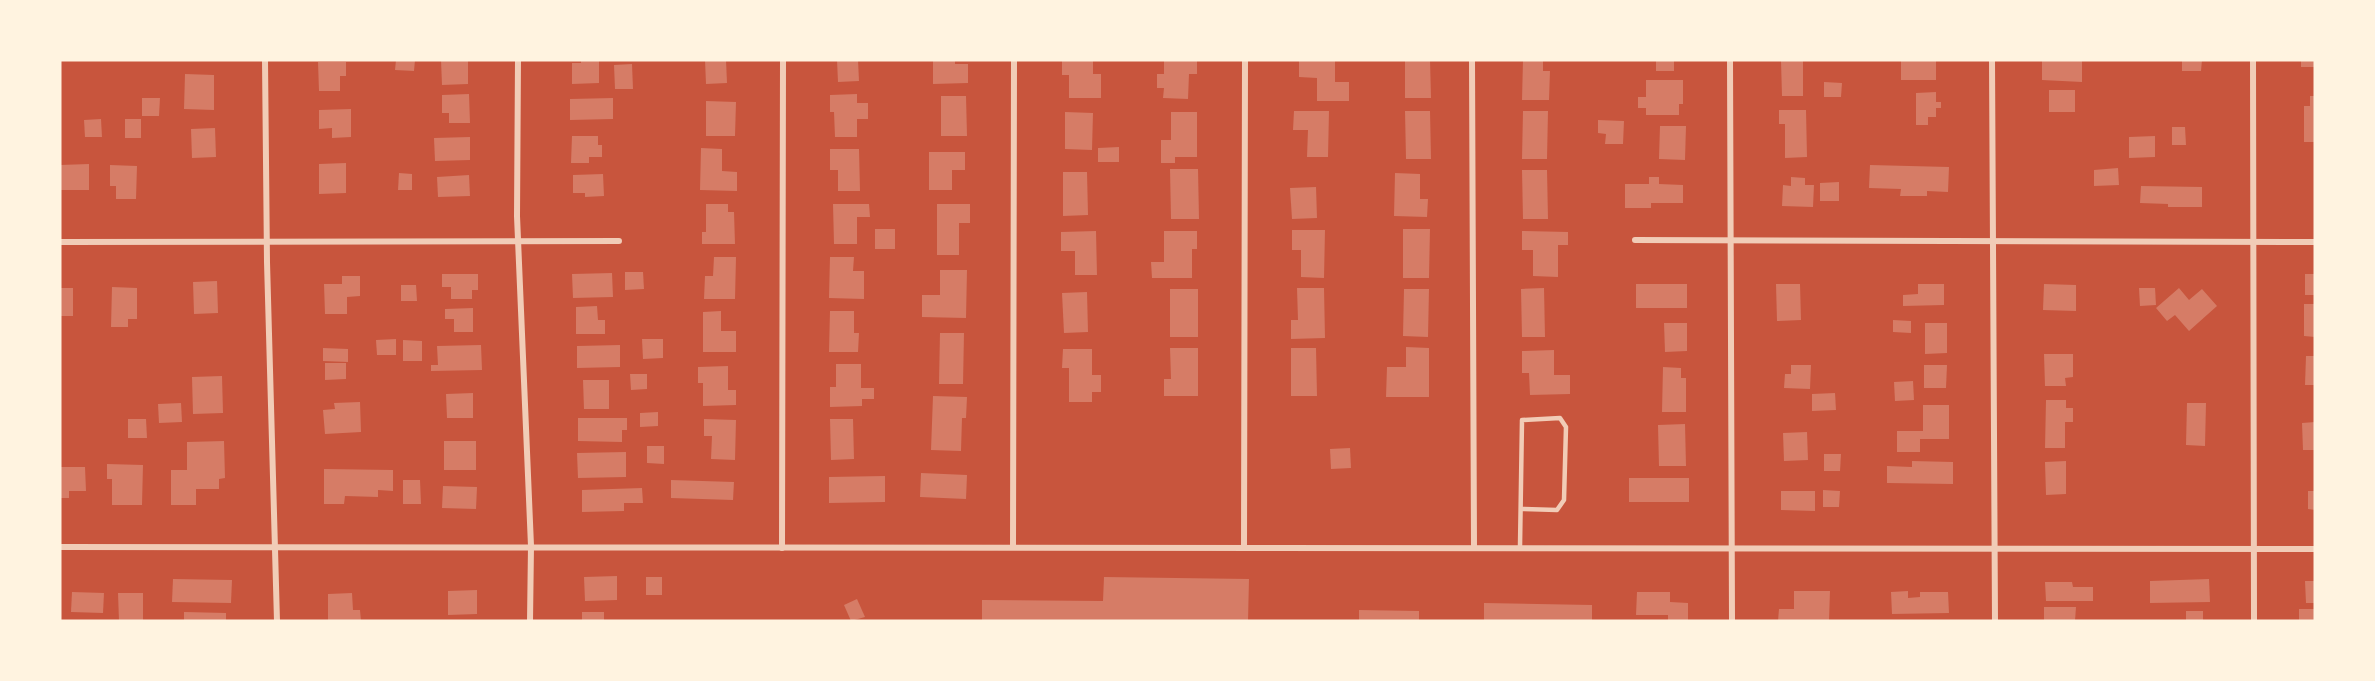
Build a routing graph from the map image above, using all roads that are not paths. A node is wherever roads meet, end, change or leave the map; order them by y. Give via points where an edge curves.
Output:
1 (265, 60) edge
2 (518, 60) edge
3 (783, 60) edge
4 (1014, 60) edge
5 (1245, 60) edge
6 (1472, 60) edge
7 (1730, 60) edge
8 (1992, 60) edge
9 (2253, 60) edge
10 (1732, 239) junction
11 (1635, 240) dead end
12 (619, 241) dead end
13 (1994, 241) junction
14 (60, 242) edge
15 (518, 242) junction
16 (2253, 242) junction
17 (2315, 242) edge
18 (266, 243) junction
19 (1522, 510) junction
20 (276, 546) junction
21 (531, 546) junction
22 (60, 547) edge
23 (1013, 547) junction
24 (1474, 547) junction
25 (1520, 547) junction
26 (1995, 547) junction
27 (783, 548) junction
28 (1244, 548) junction
29 (1732, 548) junction
30 (2253, 549) junction
31 (2315, 549) edge
32 (277, 621) edge
33 (531, 621) edge
34 (1732, 621) edge
35 (1995, 621) edge
36 (2254, 621) edge

1 - 18 street
2 - 15 street
3 - 27 street
4 - 23 street
5 - 28 street
6 - 24 street
7 - 10 street
8 - 13 street
9 - 16 street
10 - 11 street
10 - 13 street
10 - 29 street
12 - 15 street
13 - 16 street
13 - 26 street
14 - 18 street
15 - 18 street
15 - 21 street
16 - 17 street
16 - 30 street
18 - 20 street
19 - 19 lane via 1522,420 1560,418 1566,427 1564,500 1557,510
19 - 25 lane
20 - 21 street
20 - 22 street
20 - 32 street
21 - 27 street
21 - 33 street
23 - 27 street
23 - 28 street
24 - 25 street
24 - 28 street
25 - 29 street
26 - 29 street
26 - 30 street
26 - 35 street
29 - 34 street
30 - 31 street
30 - 36 street

